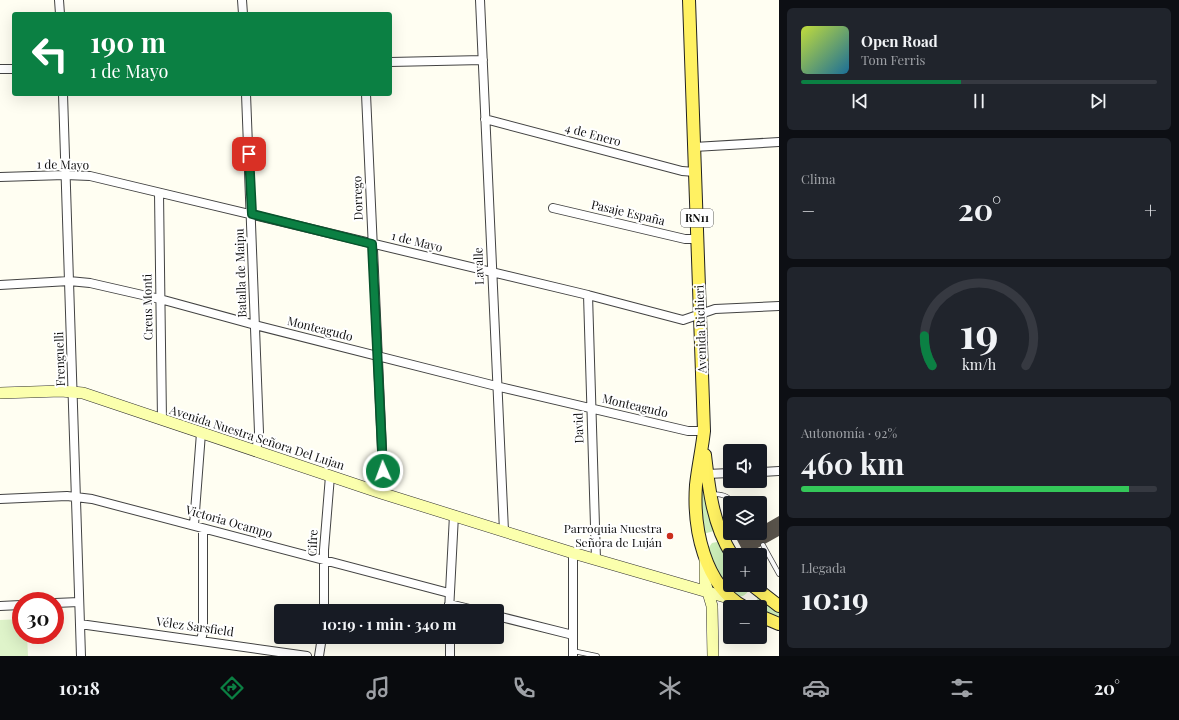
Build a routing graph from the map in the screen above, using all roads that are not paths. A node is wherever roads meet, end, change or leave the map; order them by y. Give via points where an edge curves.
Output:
1 (59, 0) edge
2 (242, 0) edge
3 (480, 0) edge
4 (689, 0) edge
5 (60, 12) edge
6 (243, 12) edge
7 (483, 60) junction
8 (392, 62) edge
9 (0, 69) edge
10 (12, 69) edge
11 (63, 96) edge
12 (246, 96) edge
13 (366, 96) edge
14 (484, 119) junction
15 (779, 142) edge
16 (694, 147) junction
17 (695, 172) junction
18 (65, 175) junction
19 (0, 178) edge
20 (159, 192) junction
21 (553, 208) dead end
22 (252, 214) junction
23 (698, 239) junction
24 (372, 244) junction
25 (491, 273) junction
26 (69, 281) junction
27 (0, 285) edge
28 (588, 296) junction
29 (160, 299) junction
30 (779, 306) edge
31 (700, 315) junction
32 (255, 326) junction
33 (378, 356) junction
34 (496, 386) junction
35 (73, 391) junction
36 (0, 393) edge
37 (590, 408) junction
38 (162, 420) junction
39 (201, 434) junction
40 (703, 434) junction
41 (256, 452) junction
42 (779, 471) edge
43 (767, 472) edge
44 (723, 473) edge
45 (707, 474) junction
46 (330, 476) junction
47 (381, 493) junction
48 (710, 494) junction
49 (726, 496) edge
50 (77, 497) junction
51 (0, 499) edge
52 (454, 515) junction
53 (194, 524) junction
54 (203, 529) junction
55 (504, 531) junction
56 (722, 536) junction
57 (701, 542) junction
58 (763, 545) dead end
59 (728, 548) edge
60 (573, 553) junction
61 (705, 558) junction
62 (596, 559) junction
63 (325, 561) junction
64 (779, 574) edge
65 (706, 591) junction
66 (761, 592) edge
67 (449, 593) junction
68 (730, 600) edge
69 (735, 600) edge
70 (79, 602) junction
71 (64, 603) edge
72 (324, 604) edge
73 (449, 604) edge
74 (12, 605) edge
75 (0, 606) edge
76 (779, 606) edge
77 (504, 618) edge
78 (767, 619) edge
79 (80, 624) junction
80 (779, 624) edge
81 (573, 635) junction
82 (202, 640) junction
83 (321, 644) edge
84 (450, 644) edge
85 (573, 653) edge
86 (81, 656) edge
87 (307, 656) edge
88 (319, 656) edge
89 (450, 656) edge
90 (597, 656) edge
91 (713, 656) edge

1 - 5 street
2 - 6 street
3 - 7 street, Lavalle
4 - 16 main road, Avenida Richieri / RN11
7 - 8 street
7 - 14 street, Lavalle
9 - 10 street
11 - 18 street, Frenguelli
12 - 22 street, Batalla de Maipu
13 - 24 street, Dorrego
14 - 17 street, 4 de Enero via 682,171
14 - 25 street, Lavalle
15 - 16 street
16 - 17 main road, Avenida Richieri / RN11
17 - 23 main road, Avenida Richieri / RN11
18 - 19 street, 1 de Mayo
18 - 20 street, 1 de Mayo via 90,176
18 - 26 street, Frenguelli
20 - 22 street, 1 de Mayo
20 - 29 street, Creus Monti
21 - 23 street, Pasaje España via 685,239
22 - 24 street, 1 de Mayo
22 - 32 street, Batalla de Maipu
23 - 31 main road, Avenida Richieri / RN11
24 - 25 street, 1 de Mayo
24 - 33 street, Dorrego
25 - 28 street, 1 de Mayo
25 - 34 street, Lavalle
26 - 27 street, Monteagudo
26 - 29 street, Monteagudo via 90,283
26 - 35 street, Frenguelli
28 - 31 street, 1 de Mayo via 683,320
28 - 37 street, David
29 - 32 street, Monteagudo
29 - 38 street, Creus Monti
30 - 31 street, 1 de Mayo via 715,309
31 - 40 main road, Avenida Richieri / RN11
32 - 33 street, Monteagudo
32 - 41 street, Batalla de Maipu via 259,432
33 - 34 street, Monteagudo
33 - 47 street, Dorrego via 383,471
34 - 37 street, Monteagudo
34 - 55 street, Lavalle
35 - 36 street, Avenida Nuestra Señora Del Lujan
35 - 38 street, Avenida Nuestra Señora Del Lujan
35 - 50 street, Frenguelli
37 - 40 street, Monteagudo
37 - 62 street, David
38 - 39 street, Avenida Nuestra Señora Del Lujan
39 - 41 street, Avenida Nuestra Señora Del Lujan
39 - 53 street
40 - 45 main road, RN11
40 - 57 main road, Avenida Richieri / RN11 via 696,501
41 - 46 street, Avenida Nuestra Señora Del Lujan
42 - 43 street
44 - 45 street
45 - 48 main road, RN11
46 - 47 street, Avenida Nuestra Señora Del Lujan
46 - 63 street, Cifre
47 - 52 street, Avenida Nuestra Señora Del Lujan
48 - 49 lane
48 - 56 main road, RN11 via 713,512
50 - 51 street, Victoria Ocampo
50 - 53 street, Victoria Ocampo
50 - 70 street, Frenguelli
52 - 55 street, Avenida Nuestra Señora Del Lujan
52 - 67 street
53 - 54 street, Victoria Ocampo
54 - 63 street, Victoria Ocampo
54 - 82 street
55 - 60 street, Avenida Nuestra Señora Del Lujan
56 - 57 main road via 709,535
56 - 59 main road, RN11
57 - 61 main road, Avenida Richieri / RN11
58 - 64 lane
60 - 62 street, Avenida Nuestra Señora Del Lujan
60 - 81 street
61 - 65 street, Avenida Richieri
61 - 69 main road, RN11 via 714,578
62 - 65 street, Avenida Nuestra Señora Del Lujan
63 - 67 street, Victoria Ocampo
63 - 72 street, Cifre
65 - 68 street, Avenida Nuestra Señora Del Lujan
65 - 91 street, Avenida Richieri via 712,606
66 - 76 main road
67 - 73 street
70 - 71 street
70 - 79 street, Frenguelli
74 - 75 street
77 - 81 street
78 - 80 main road
79 - 82 street, Vélez Sarsfield
79 - 86 street, Frenguelli
81 - 85 street
82 - 87 street, Vélez Sarsfield
83 - 88 street
84 - 89 street
85 - 90 lane

